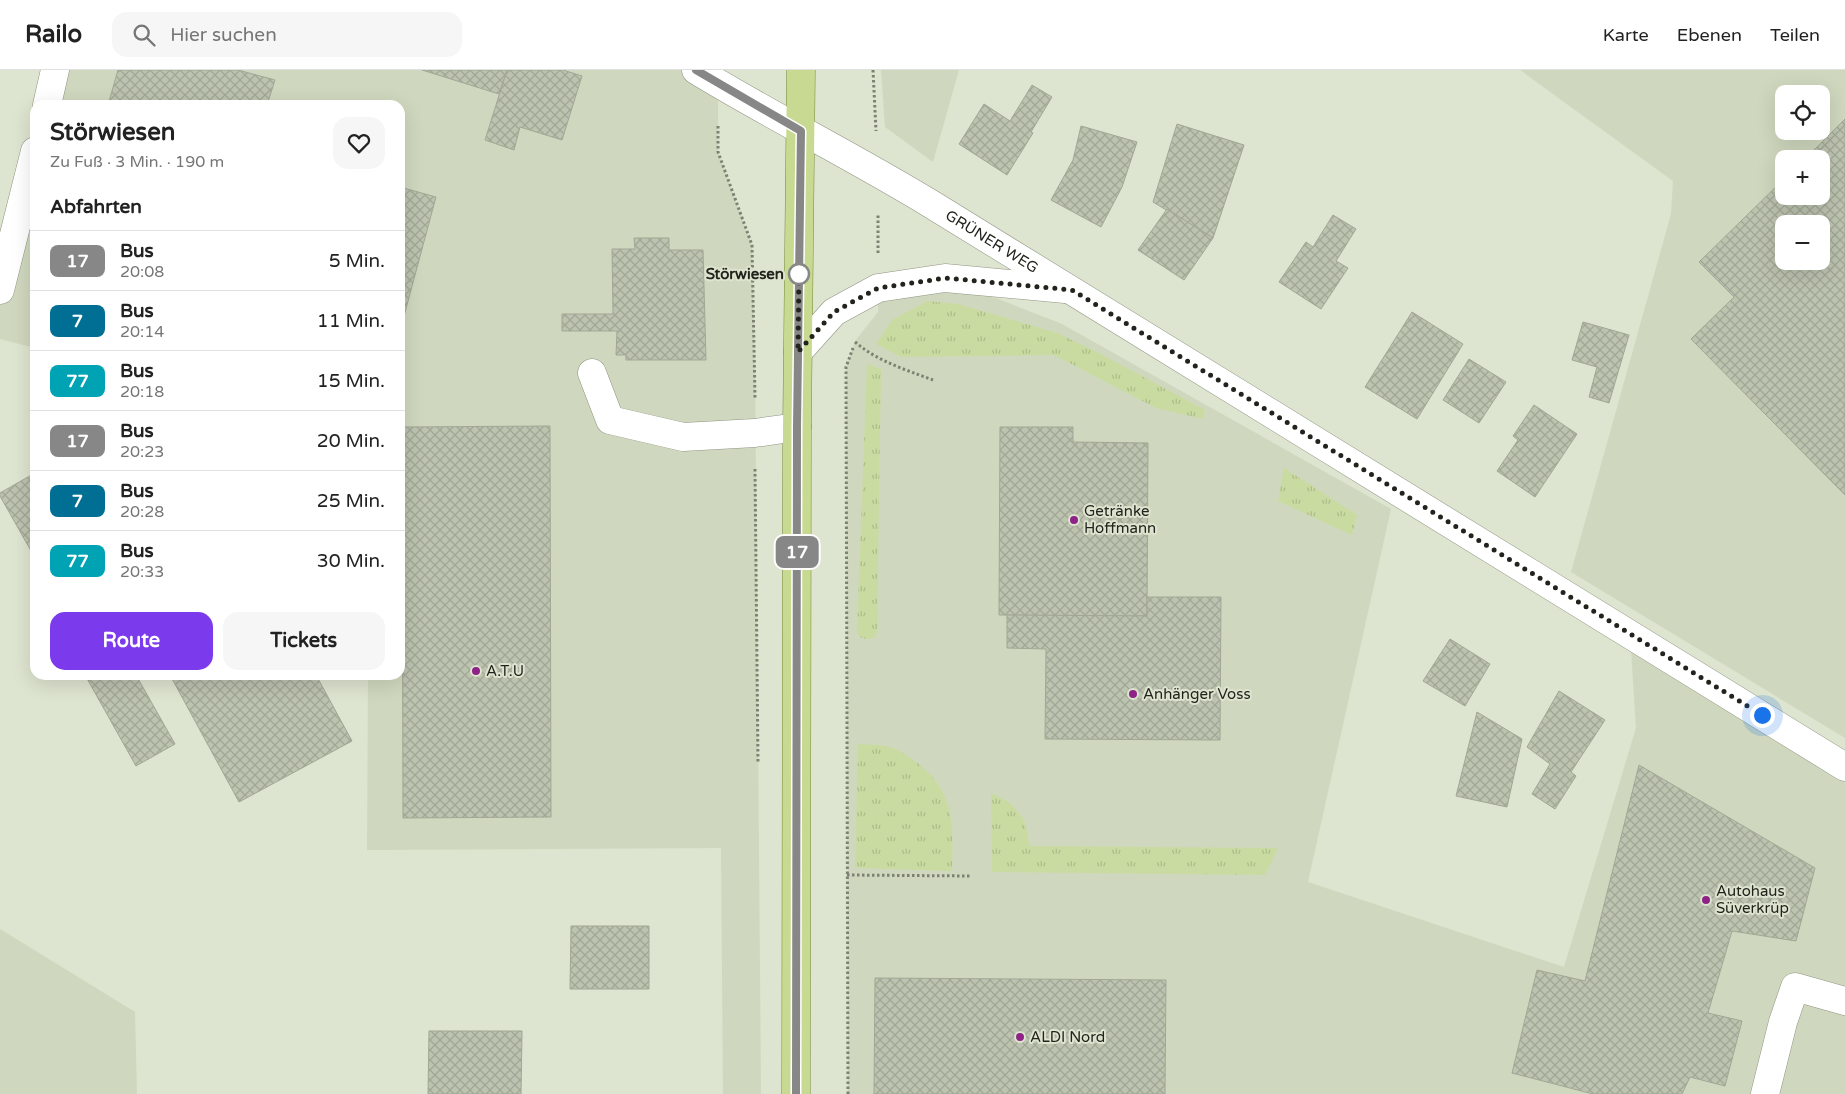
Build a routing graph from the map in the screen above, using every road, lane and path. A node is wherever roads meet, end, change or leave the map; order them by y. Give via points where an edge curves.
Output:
1 (55, 70) edge
2 (801, 70) edge
3 (873, 70) edge
4 (707, 77) edge
5 (47, 100) edge
6 (801, 131) junction
7 (30, 171) edge
8 (879, 172) junction
9 (878, 288) junction
10 (0, 290) edge
11 (1072, 290) junction
12 (798, 352) junction
13 (592, 373) dead end
14 (933, 380) dead end
15 (797, 427) junction
16 (755, 433) junction
17 (1845, 766) edge
18 (758, 770) dead end
19 (847, 875) junction
20 (970, 876) dead end
21 (1845, 1001) edge
22 (796, 1094) edge
23 (848, 1094) edge
24 (1765, 1094) edge

1 - 5 street
2 - 6 main road
3 - 8 path
4 - 6 street
4 - 16 path via 718,152 752,245
6 - 8 street, GRÜNER WEG
6 - 12 main road
7 - 10 street
8 - 9 path
8 - 11 street, GRÜNER WEG
9 - 11 street via 946,278
9 - 12 street via 834,312
11 - 17 street, GRÜNER WEG
12 - 15 main road
13 - 16 street via 610,420 683,437
14 - 19 path via 870,354 855,341 846,366
15 - 16 street
15 - 22 main road
16 - 18 path
19 - 20 path
19 - 23 path
21 - 24 street via 1795,986 1782,1022

